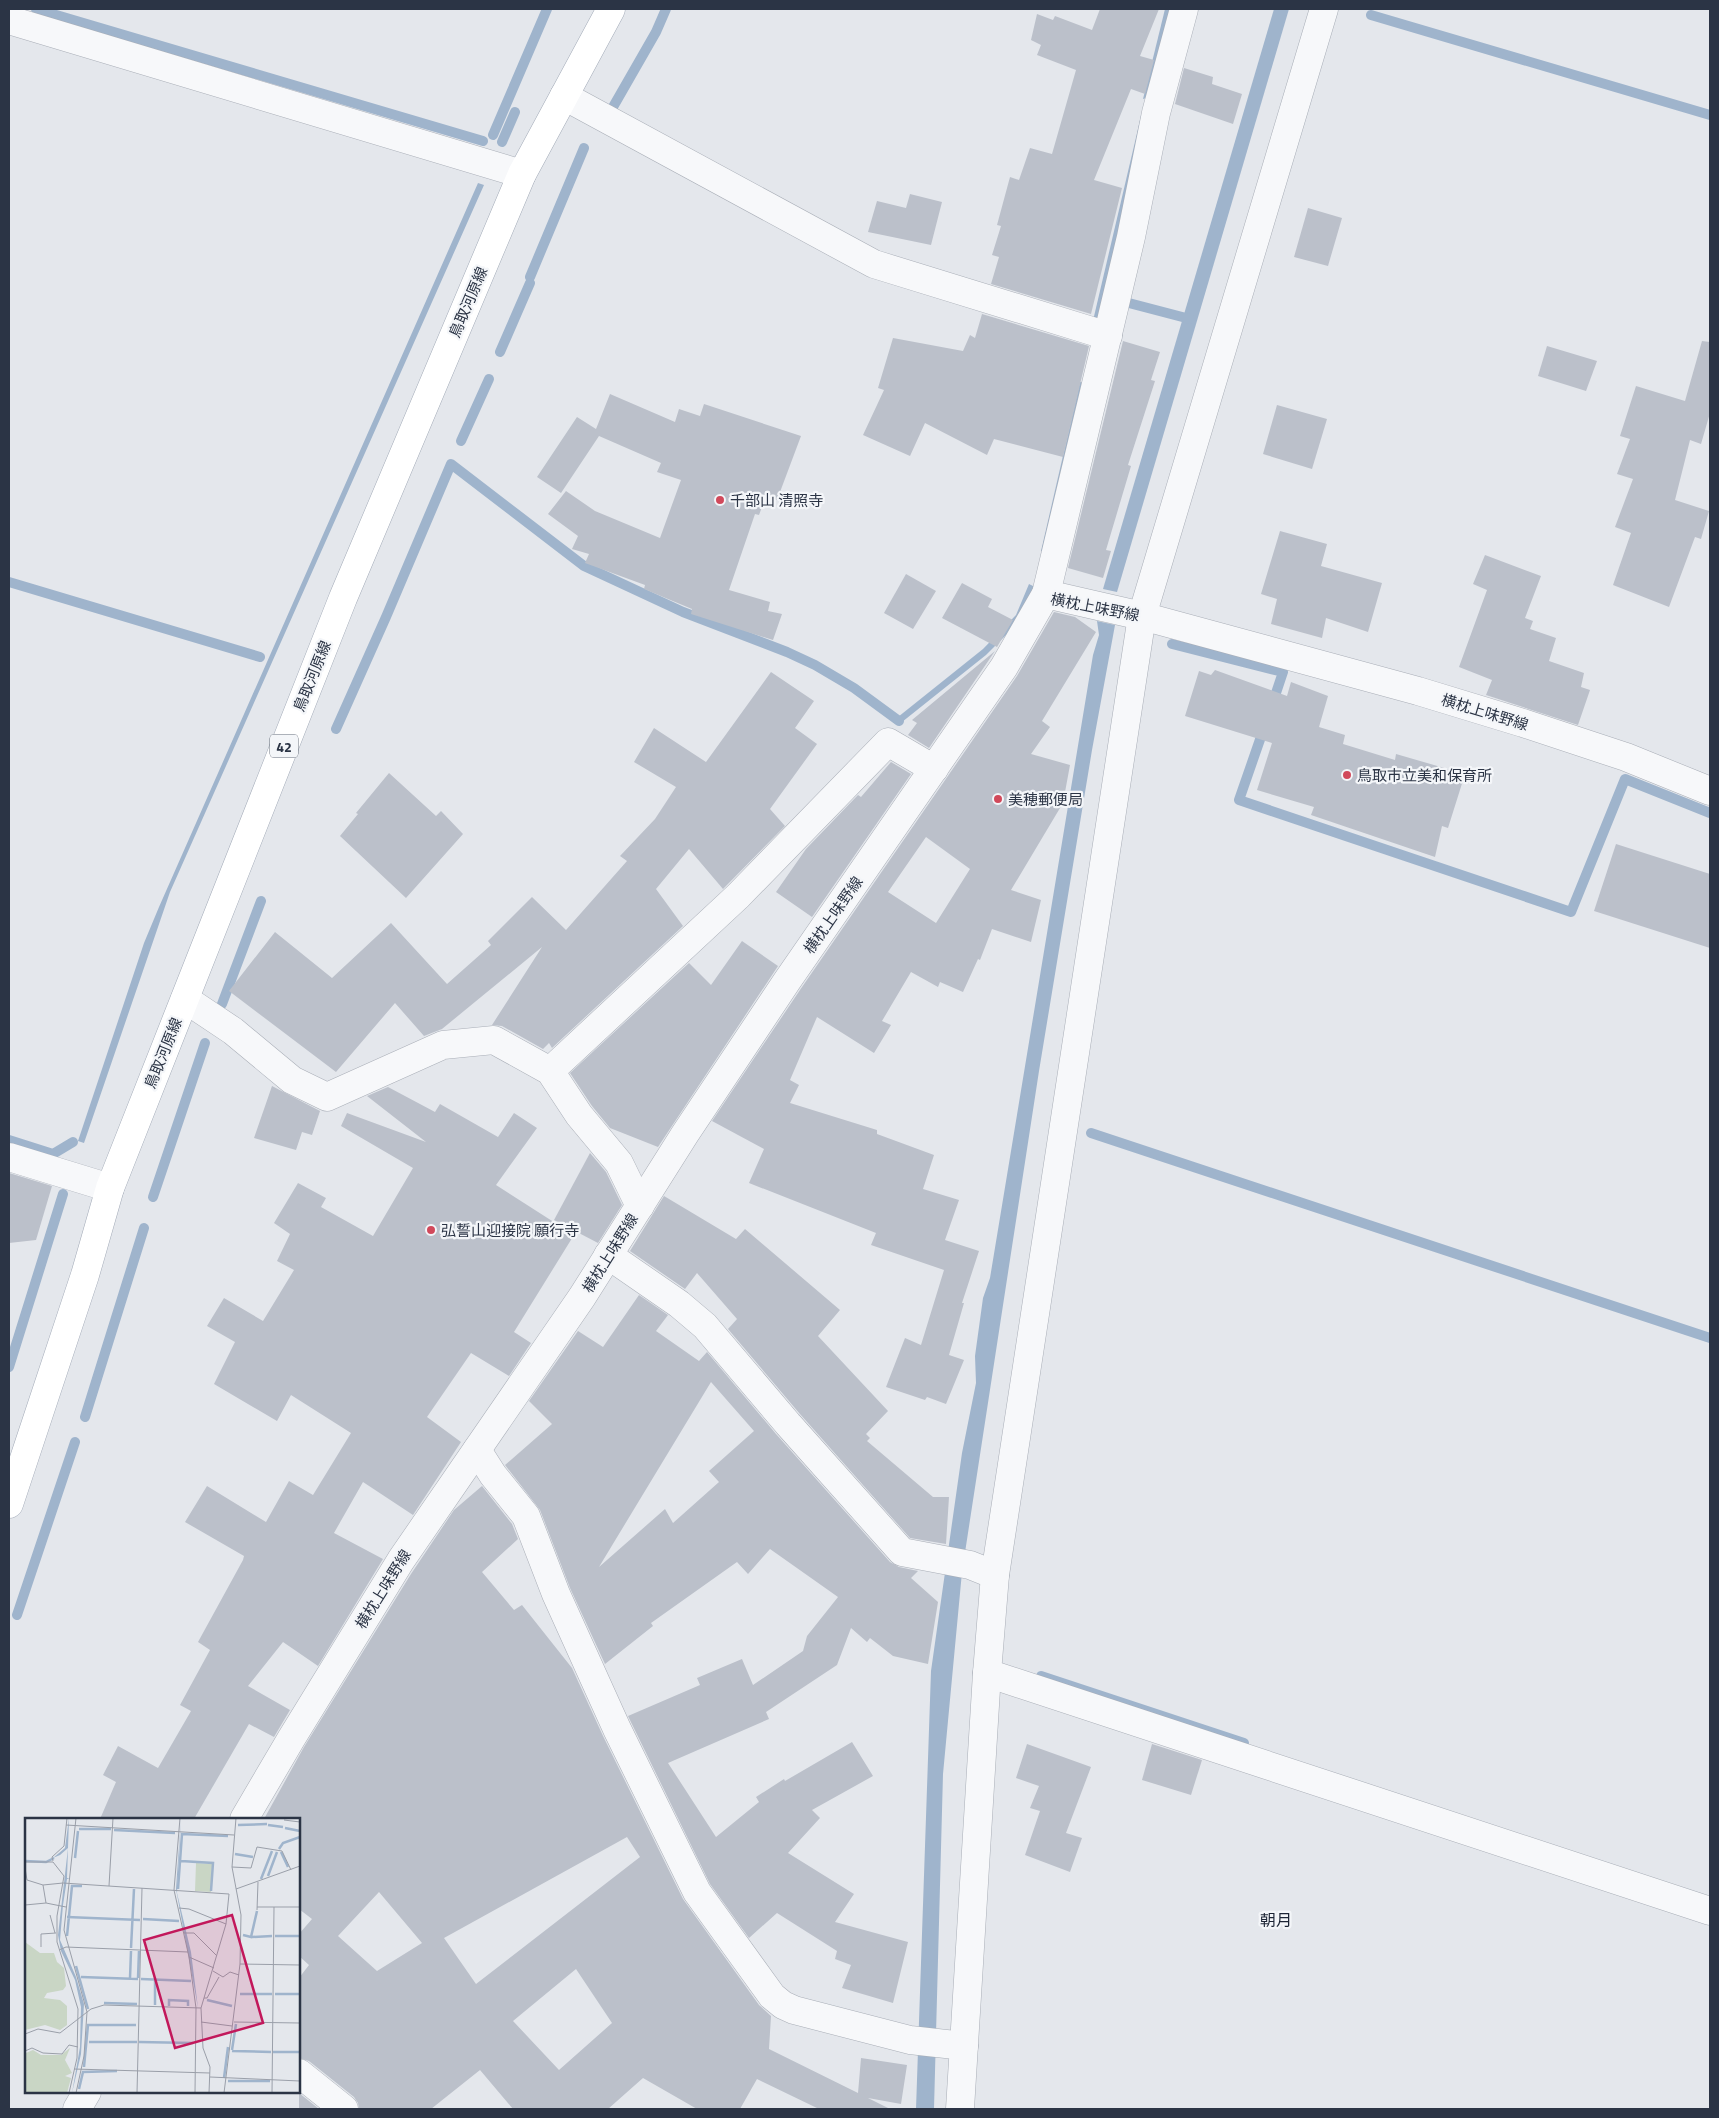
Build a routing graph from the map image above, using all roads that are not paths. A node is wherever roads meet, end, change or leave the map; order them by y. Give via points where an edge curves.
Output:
1 (611, 9) edge
2 (1184, 9) edge
3 (1324, 9) edge
4 (9, 20) edge
5 (564, 96) junction
6 (522, 174) junction
7 (1108, 336) junction
8 (1046, 594) junction
9 (1142, 616) junction
10 (934, 769) junction
11 (1710, 791) edge
12 (185, 999) junction
13 (550, 1070) junction
14 (9, 1157) edge
15 (110, 1188) junction
16 (640, 1206) junction
17 (608, 1255) junction
18 (477, 1450) junction
19 (9, 1504) edge
20 (995, 1575) junction
21 (986, 1673) junction
22 (245, 1818) edge
23 (1710, 1911) edge
24 (964, 2046) junction
25 (300, 2074) edge
26 (86, 2093) edge
27 (77, 2109) edge
28 (344, 2109) edge
29 (960, 2109) edge

1 - 5 main road, 鳥取河原線 / 42
2 - 7 street via 1156,113
3 - 9 street
4 - 6 street
5 - 6 main road, 鳥取河原線 / 42
5 - 7 street via 874,264
6 - 12 main road, 鳥取河原線 / 42 via 343,598
7 - 8 street
8 - 9 street, 横枕上味野線
8 - 10 street, 横枕上味野線 via 1004,667
9 - 11 street, 横枕上味野線 via 1523,723 1626,757
9 - 20 street
10 - 13 street via 888,742 738,896
10 - 16 street, 横枕上味野線 via 787,981
12 - 13 street via 233,1031 292,1080 327,1098 443,1045 494,1040
12 - 15 main road, 鳥取河原線 / 42
13 - 16 street via 579,1115 619,1163
14 - 15 street
15 - 19 main road, 鳥取河原線 / 42 via 85,1275
16 - 17 street, 横枕上味野線
17 - 18 street, 横枕上味野線
17 - 20 street via 679,1304 704,1326 902,1552 970,1564
18 - 22 street, 横枕上味野線 via 401,1560
18 - 24 street via 526,1516 556,1594 601,1693 697,1892 772,1996 783,2005 804,2013 910,2040
20 - 21 street
21 - 23 street
21 - 24 street
24 - 29 street
25 - 28 street
26 - 27 street

